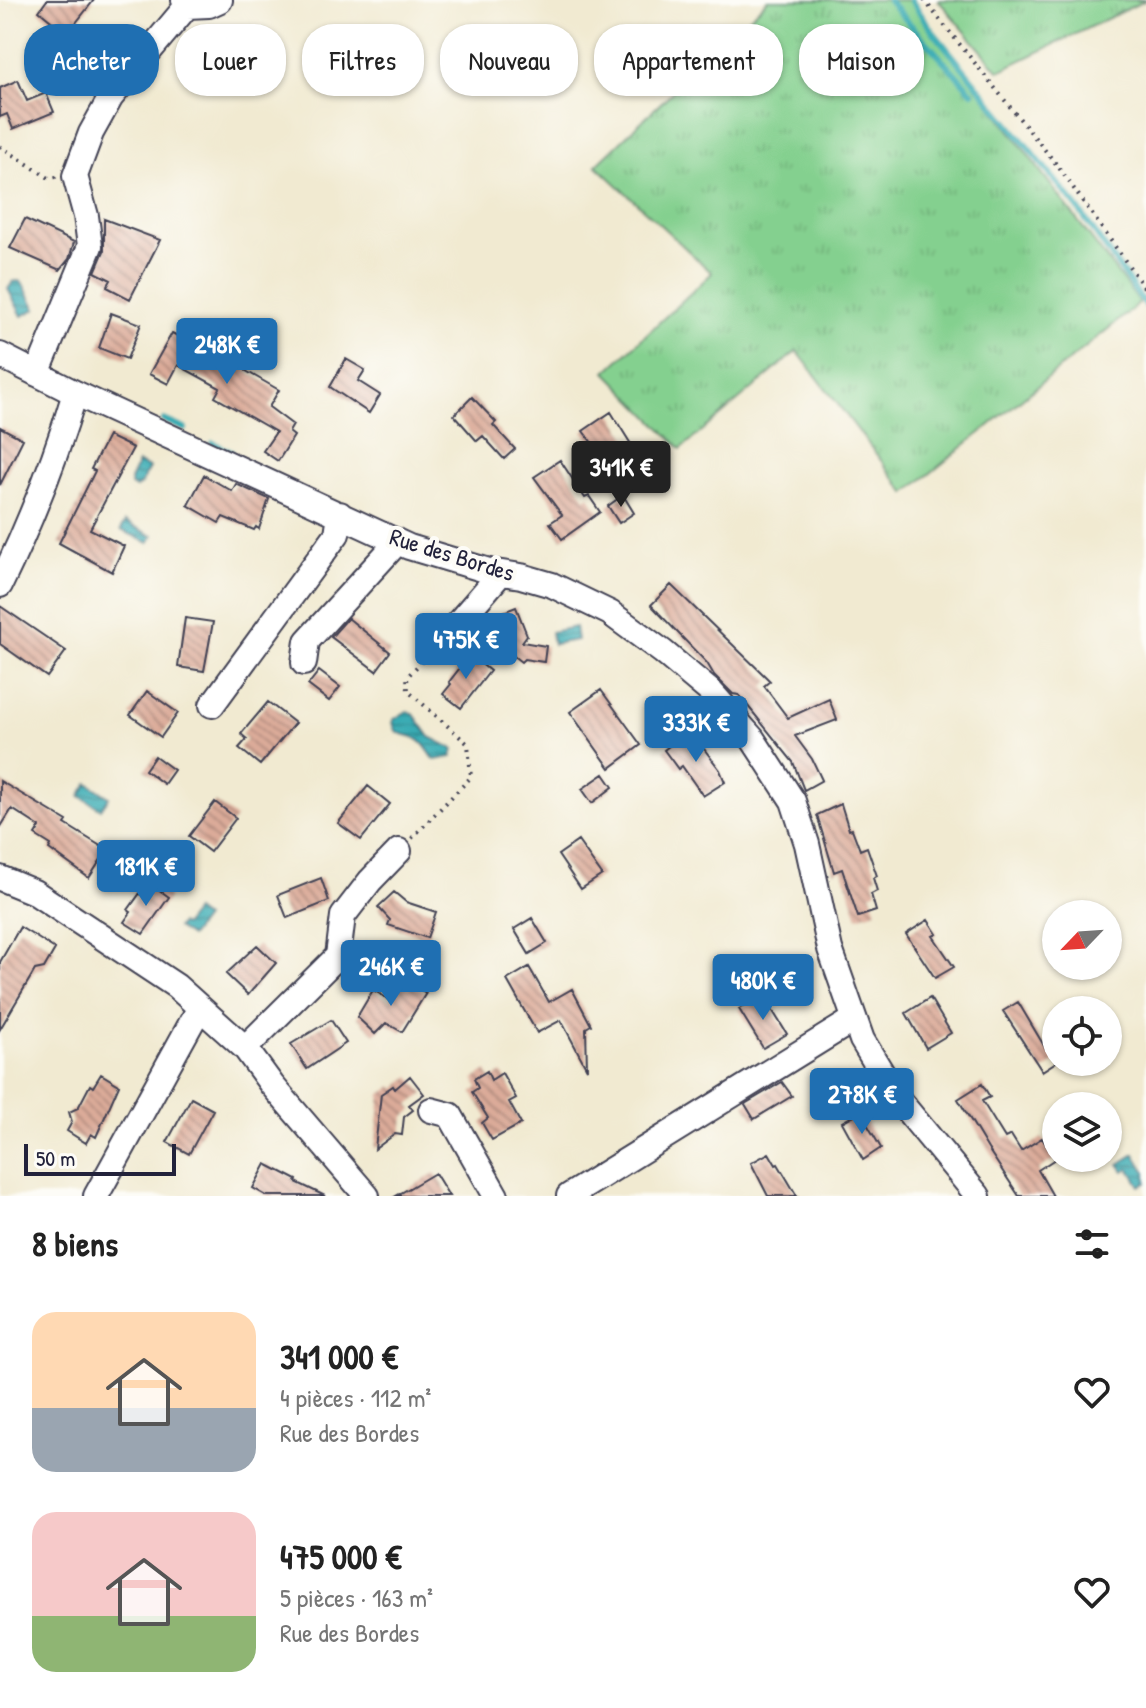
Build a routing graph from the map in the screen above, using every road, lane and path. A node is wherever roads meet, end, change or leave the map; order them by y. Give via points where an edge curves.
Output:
1 (220, 0) edge
2 (924, 0) edge
3 (186, 3) edge
4 (0, 146) edge
5 (75, 176) junction
6 (1146, 290) edge
7 (0, 355) edge
8 (37, 374) junction
9 (75, 393) junction
10 (340, 514) junction
11 (395, 540) junction
12 (501, 573) junction
13 (0, 585) edge
14 (457, 624) joint
15 (304, 663) dead end
16 (212, 705) dead end
17 (399, 851) joint
18 (0, 878) edge
19 (199, 1009) junction
20 (853, 1020) junction
21 (245, 1048) junction
22 (431, 1110) dead end
23 (96, 1196) edge
24 (367, 1196) edge
25 (496, 1196) edge
26 (569, 1196) edge
27 (978, 1196) edge

1 - 3 street via 209,5
2 - 6 path via 1057,165
3 - 5 street via 111,97
4 - 5 path via 49,178
5 - 8 street via 90,246
7 - 8 street, Rue des Bordes
8 - 9 street, Rue des Bordes
9 - 10 street, Rue des Bordes
9 - 13 street via 56,459
10 - 11 street, Rue des Bordes
10 - 16 street via 337,534
11 - 12 street, Rue des Bordes
11 - 15 street via 307,641
12 - 14 street
12 - 20 street, Rue des Bordes via 552,585 610,613 712,693 752,738 799,815 830,949
14 - 17 path via 407,677 408,691 468,744 471,777
17 - 21 street via 343,916 338,956
18 - 19 street via 34,892 84,924 176,986
19 - 21 street
19 - 23 street
20 - 26 street
20 - 27 street, Rue des Bordes via 897,1098
21 - 24 street
22 - 25 street via 450,1115

